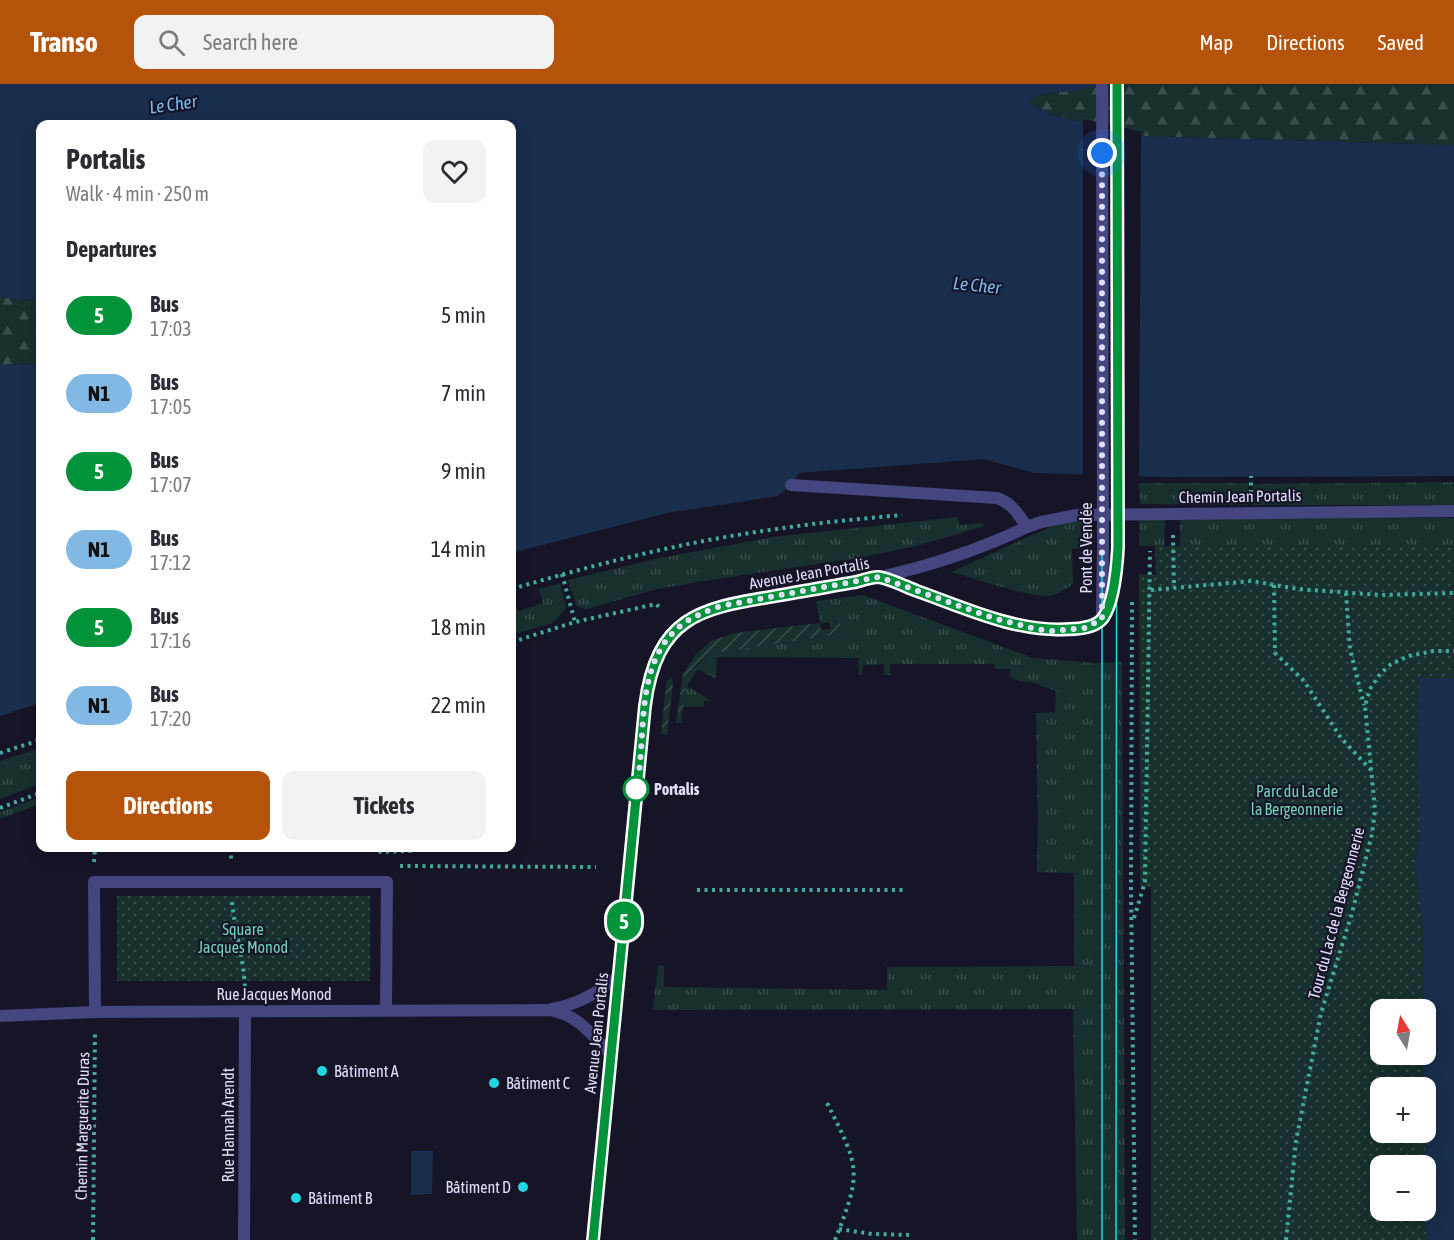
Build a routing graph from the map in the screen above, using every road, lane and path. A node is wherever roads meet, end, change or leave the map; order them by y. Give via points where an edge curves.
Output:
1 (1102, 84) edge
2 (1117, 84) edge
3 (791, 485) dead end
4 (1454, 511) edge
5 (1172, 513) junction
6 (905, 514) dead end
7 (1027, 527) junction
8 (1150, 551) dead end
9 (562, 574) junction
10 (879, 577) junction
11 (1274, 585) junction
12 (516, 588) edge
13 (1174, 588) junction
14 (1150, 590) junction
15 (1132, 593) dead end
16 (1346, 593) junction
17 (1454, 593) edge
18 (660, 608) dead end
19 (1102, 619) junction
20 (575, 622) junction
21 (516, 641) edge
22 (1454, 651) edge
23 (1365, 706) junction
24 (36, 741) edge
25 (0, 753) edge
26 (1371, 770) junction
27 (36, 794) edge
28 (0, 808) edge
29 (231, 852) edge
30 (399, 866) dead end
31 (596, 867) dead end
32 (232, 882) junction
33 (697, 890) dead end
34 (906, 890) dead end
35 (1132, 923) junction
36 (618, 977) junction
37 (386, 1010) junction
38 (548, 1010) junction
39 (245, 1011) junction
40 (95, 1012) junction
41 (0, 1016) edge
42 (611, 1055) junction
43 (827, 1103) dead end
44 (839, 1229) junction
45 (912, 1234) dead end
46 (93, 1240) edge
47 (244, 1240) edge
48 (593, 1240) edge
49 (835, 1240) edge
50 (1135, 1240) edge
51 (1286, 1240) edge

1 - 19 street, Pont de Vendée, bridge
2 - 19 street, Pont de Vendée, bridge via 1118,547 1111,596
3 - 7 street via 997,498 1015,508
4 - 5 street, Chemin Jean Portalis
5 - 7 street, Chemin Jean Portalis via 1077,515
5 - 13 path
6 - 9 path via 768,530
7 - 10 street, Avenue Jean Portalis via 966,552
8 - 14 path
9 - 12 path
9 - 20 path
10 - 19 street via 993,618 1036,629 1085,628
10 - 36 street, Avenue Jean Portalis via 721,606 690,619 664,644 648,689
11 - 13 path via 1252,581
11 - 16 path
11 - 26 path via 1275,652 1304,681 1341,738
13 - 14 path
14 - 35 path via 1145,882
15 - 35 path
16 - 17 path
16 - 23 path via 1350,649
18 - 20 path via 656,604
20 - 21 path
22 - 23 path, Tour du Lac de la Bergeonnerie via 1433,651 1391,664 1370,689
23 - 26 path, Tour du Lac de la Bergeonnerie
24 - 25 path
26 - 51 path, Tour du Lac de la Bergeonnerie via 1375,810 1372,834 1321,1013 1296,1141
27 - 28 path
29 - 32 path
30 - 31 path
32 - 37 street via 387,882
32 - 39 path via 245,981
32 - 40 street via 94,882
33 - 34 path
35 - 50 path
36 - 38 street, Rue Jacques Monod via 582,1000
36 - 42 street, Avenue Jean Portalis
37 - 38 street, Rue Jacques Monod
37 - 39 street, Rue Jacques Monod
38 - 42 street, Rue Jacques Monod via 570,1016
39 - 40 street, Rue Jacques Monod
39 - 47 street, Rue Hannah Arendt
40 - 41 street, Rue Jacques Monod
40 - 46 path, Chemin Marguerite Duras
42 - 48 street, Avenue Jean Portalis
43 - 44 path via 851,1153 855,1171 852,1196
44 - 45 path
44 - 49 path

